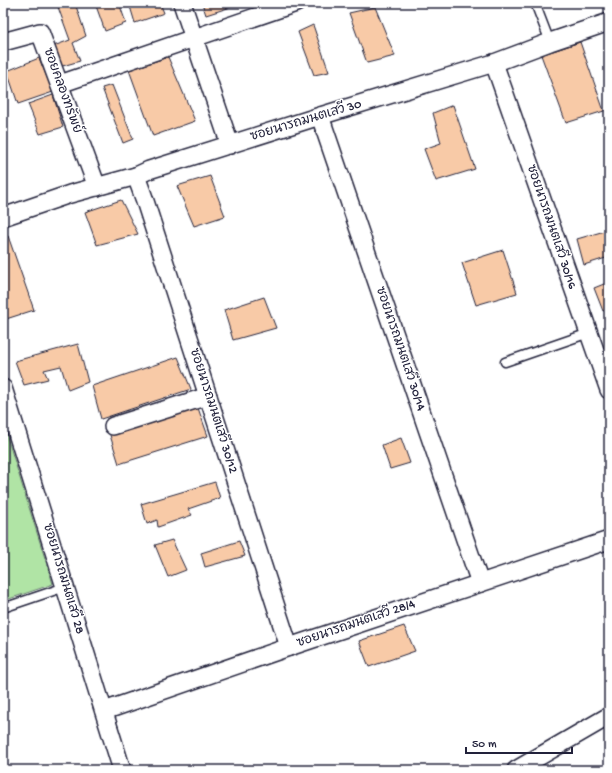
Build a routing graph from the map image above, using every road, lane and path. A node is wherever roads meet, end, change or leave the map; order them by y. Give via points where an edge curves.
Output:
1 (182, 3) edge
2 (296, 3) edge
3 (535, 3) edge
4 (609, 22) edge
5 (194, 38) junction
6 (3, 42) edge
7 (550, 42) junction
8 (494, 63) junction
9 (60, 84) junction
10 (320, 116) junction
11 (230, 145) junction
12 (136, 176) junction
13 (97, 187) junction
14 (3, 217) edge
15 (589, 333) junction
16 (505, 362) dead end
17 (3, 388) edge
18 (609, 390) edge
19 (208, 396) junction
20 (113, 426) dead end
21 (609, 540) edge
22 (480, 583) junction
23 (65, 587) junction
24 (3, 608) edge
25 (289, 647) junction
26 (104, 711) junction
27 (609, 716) edge
28 (524, 768) edge
29 (122, 770) edge

1 - 5 street
2 - 5 street
3 - 7 lane
4 - 7 street, ซอยนารถมนตเสวี 30
5 - 9 street
5 - 11 street
6 - 9 street, ซอยคลองทรัพย์ via 40,32
7 - 8 street, ซอยนารถมนตเสวี 30
8 - 10 street, ซอยนารถมนตเสวี 30
8 - 15 street, ซอยนารถมนตเสวี 30/16
9 - 13 street, ซอยคลองทรัพย์
10 - 11 street, ซอยนารถมนตเสวี 30
10 - 22 street, ซอยนารถมนตเสวี 30/14
11 - 12 street, ซอยนารถมนตเสวี 30
12 - 13 street, ซอยนารถมนตเสวี 30
12 - 19 street, ซอยนารถมนตเสวี 30/12
13 - 14 street, ซอยนารถมนตเสวี 30
15 - 16 lane
15 - 18 street, ซอยนารถมนตเสวี 30/16
17 - 23 street, ซอยนารถมนตเสวี 28
19 - 20 street
19 - 25 street, ซอยนารถมนตเสวี 30/12
21 - 22 street, ซอยนารถมนตเสวี 28/4
22 - 25 street, ซอยนารถมนตเสวี 28/4
23 - 24 lane
23 - 26 street, ซอยนารถมนตเสวี 28
25 - 26 street, ซอยนารถมนตเสวี 28/4
26 - 29 street, ซอยนารถมนตเสวี 28
27 - 28 street

